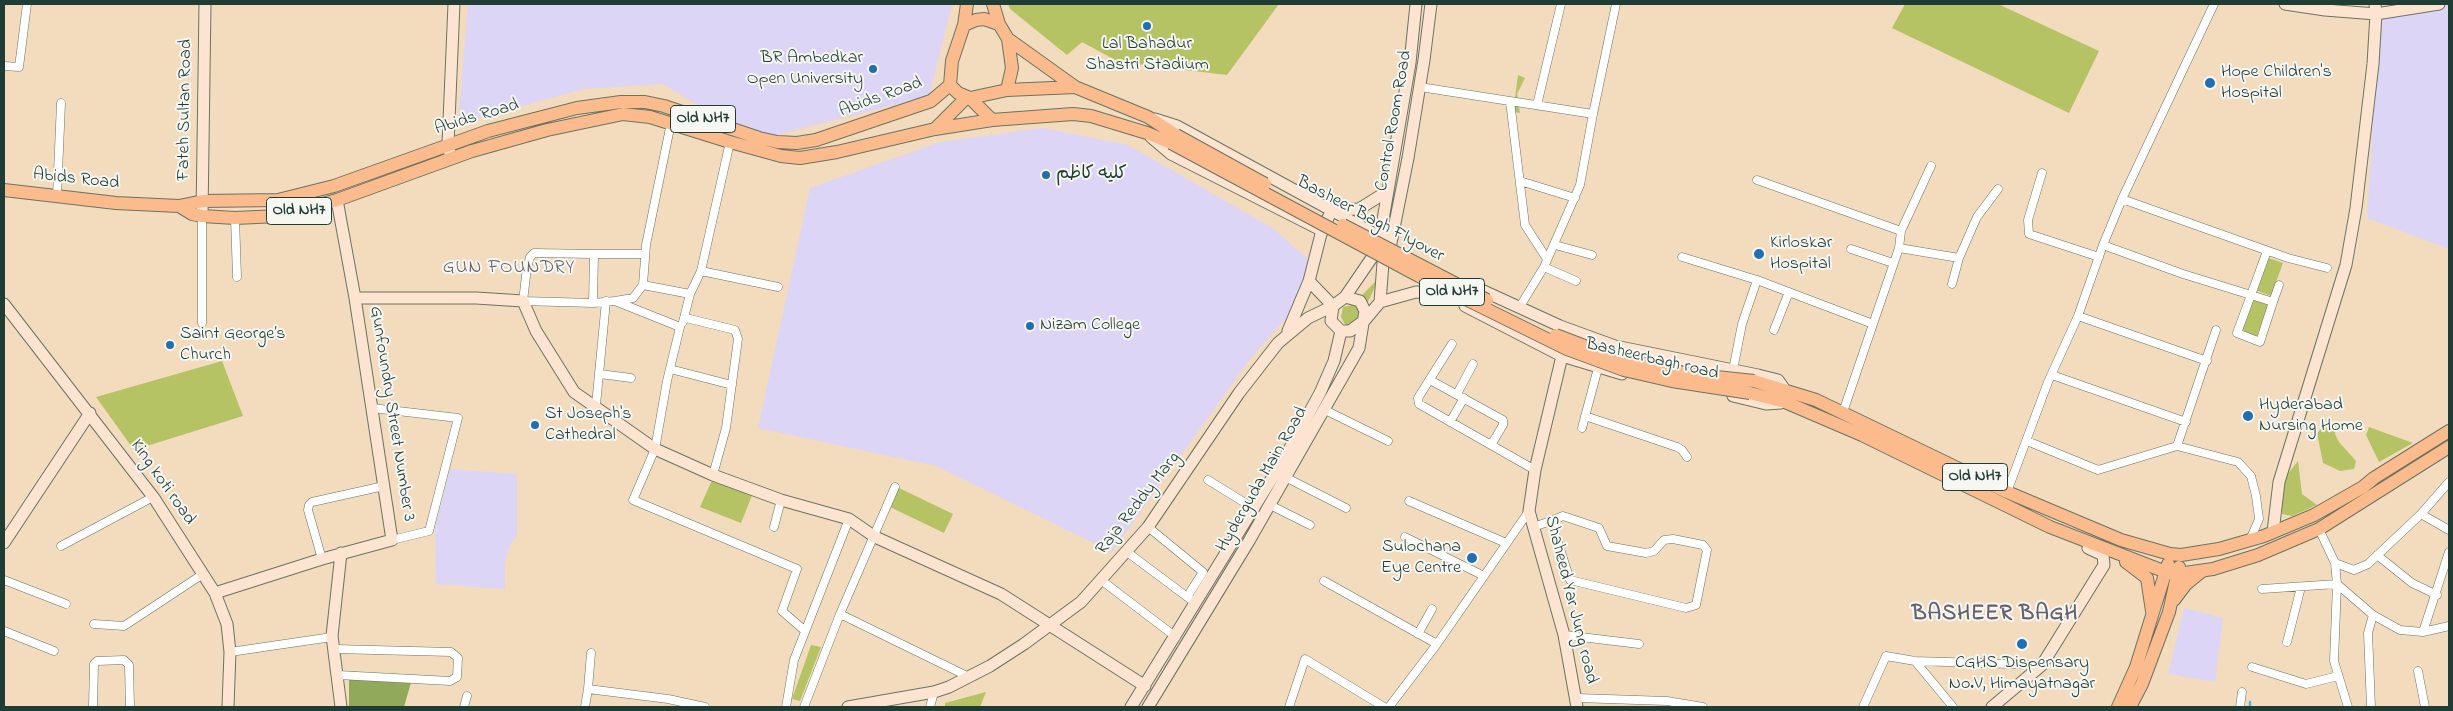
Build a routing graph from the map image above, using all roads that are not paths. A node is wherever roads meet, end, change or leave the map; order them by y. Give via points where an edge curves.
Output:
1 (27, 4) edge
2 (205, 4) edge
3 (454, 4) edge
4 (966, 4) edge
5 (992, 4) edge
6 (1416, 4) edge
7 (1431, 4) edge
8 (1562, 4) edge
9 (1616, 4) edge
10 (2214, 4) edge
11 (2285, 4) edge
12 (2438, 4) edge
13 (2362, 8) edge
14 (2376, 9) edge
15 (999, 24) junction
16 (964, 26) junction
17 (1008, 39) junction
18 (4, 66) edge
19 (950, 85) junction
20 (1075, 87) junction
21 (1420, 88) junction
22 (1007, 90) junction
23 (968, 97) junction
24 (1510, 101) junction
25 (61, 103) dead end
26 (1537, 104) junction
27 (1593, 114) junction
28 (1148, 117) junction
29 (992, 120) junction
30 (671, 123) junction
31 (935, 129) junction
32 (1147, 133) junction
33 (1174, 139) junction
34 (730, 142) junction
35 (448, 144) junction
36 (451, 158) junction
37 (1931, 166) dead end
38 (2042, 173) dead end
39 (1757, 180) dead end
40 (1520, 182) junction
41 (4, 190) edge
42 (1998, 190) dead end
43 (1388, 191) junction
44 (57, 196) junction
45 (1575, 198) junction
46 (2122, 198) junction
47 (337, 200) junction
48 (203, 202) junction
49 (179, 206) junction
50 (1332, 210) junction
51 (202, 216) junction
52 (235, 218) junction
53 (1322, 230) junction
54 (1901, 231) junction
55 (1380, 237) junction
56 (1391, 243) junction
57 (1555, 245) junction
58 (2103, 245) junction
59 (1899, 248) junction
60 (1851, 249) dead end
61 (2267, 251) junction
62 (594, 254) junction
63 (645, 254) junction
64 (1592, 255) dead end
65 (1373, 256) junction
66 (1682, 257) dead end
67 (2099, 257) junction
68 (1547, 258) junction
69 (1959, 258) junction
70 (1383, 262) junction
71 (1894, 263) junction
72 (1544, 268) junction
73 (2327, 268) dead end
74 (701, 271) junction
75 (237, 276) dead end
76 (1757, 280) junction
77 (1309, 281) junction
78 (1576, 281) dead end
79 (1952, 284) dead end
80 (643, 285) junction
81 (2279, 285) dead end
82 (778, 287) dead end
83 (1789, 292) junction
84 (1440, 293) junction
85 (690, 294) junction
86 (2250, 295) junction
87 (1345, 297) junction
88 (355, 298) junction
89 (523, 301) junction
90 (606, 301) junction
91 (615, 301) junction
92 (1380, 302) junction
93 (2273, 302) junction
94 (592, 303) junction
95 (4, 304) edge
96 (1333, 306) junction
97 (1519, 308) junction
98 (2078, 316) junction
99 (686, 318) junction
100 (1365, 320) junction
101 (202, 323) dead end
102 (1873, 324) junction
103 (680, 327) junction
104 (1341, 330) junction
105 (1774, 330) dead end
106 (2216, 330) dead end
107 (1288, 333) junction
108 (1452, 344) dead end
109 (1562, 356) junction
110 (2207, 361) junction
111 (1473, 364) dead end
112 (1598, 368) junction
113 (670, 369) junction
114 (1733, 370) junction
115 (600, 374) junction
116 (2052, 375) junction
117 (631, 378) dead end
118 (1430, 380) junction
119 (732, 385) junction
120 (1460, 396) junction
121 (1785, 396) junction
122 (596, 405) junction
123 (372, 408) junction
124 (1323, 409) junction
125 (1843, 412) junction
126 (90, 413) junction
127 (1585, 416) junction
128 (1450, 422) junction
129 (2186, 422) junction
130 (1582, 428) dead end
131 (2449, 431) edge
132 (1388, 441) dead end
133 (2027, 441) junction
134 (1491, 446) junction
135 (2177, 446) junction
136 (2449, 447) edge
137 (655, 448) junction
138 (1687, 457) dead end
139 (1535, 470) junction
140 (713, 475) junction
141 (1285, 477) junction
142 (1208, 480) dead end
143 (2449, 482) edge
144 (384, 486) junction
145 (895, 487) dead end
146 (2007, 492) junction
147 (153, 497) junction
148 (781, 500) junction
149 (1409, 501) dead end
150 (1270, 505) junction
151 (1346, 508) dead end
152 (1255, 509) junction
153 (1529, 511) junction
154 (2420, 514) junction
155 (849, 519) junction
156 (1551, 521) junction
157 (1310, 525) dead end
158 (774, 527) dead end
159 (1148, 527) junction
160 (1533, 527) junction
161 (2319, 529) junction
162 (2449, 530) edge
163 (2273, 532) junction
164 (875, 537) junction
165 (1405, 537) dead end
166 (2078, 538) junction
167 (392, 540) junction
168 (2250, 540) junction
169 (4, 543) edge
170 (1506, 543) junction
171 (61, 546) dead end
172 (1127, 552) junction
173 (2449, 552) edge
174 (341, 553) junction
175 (2114, 553) junction
176 (2176, 555) junction
177 (2377, 555) junction
178 (322, 559) junction
179 (2335, 563) junction
180 (2202, 571) junction
181 (2172, 573) junction
182 (203, 574) junction
183 (1484, 576) junction
184 (4, 580) edge
185 (1101, 580) junction
186 (1324, 581) dead end
187 (2337, 584) junction
188 (2301, 587) junction
189 (2262, 589) dead end
190 (215, 593) junction
191 (2437, 595) junction
192 (1192, 600) junction
193 (66, 604) dead end
194 (2170, 604) junction
195 (1432, 609) dead end
196 (840, 614) junction
197 (2373, 615) junction
198 (2152, 616) junction
199 (94, 624) dead end
200 (1048, 624) junction
201 (2449, 626) edge
202 (804, 630) junction
203 (4, 631) edge
204 (2423, 632) junction
205 (1418, 634) junction
206 (1564, 635) junction
207 (1176, 637) junction
208 (2287, 642) dead end
209 (333, 643) junction
210 (1437, 644) junction
211 (1639, 644) dead end
212 (54, 650) dead end
213 (230, 652) junction
214 (591, 653) dead end
215 (1915, 660) junction
216 (2042, 665) junction
217 (2252, 667) dead end
218 (2418, 671) dead end
219 (338, 675) junction
220 (2338, 676) junction
221 (969, 677) junction
222 (1145, 686) junction
223 (588, 689) junction
224 (934, 692) junction
225 (2242, 692) dead end
226 (467, 696) dead end
227 (1577, 703) edge
228 (1666, 704) edge
229 (691, 706) edge
230 (93, 707) edge
231 (130, 707) edge
232 (228, 707) edge
233 (341, 707) edge
234 (464, 707) edge
235 (585, 707) edge
236 (706, 707) edge
237 (786, 707) edge
238 (804, 707) edge
239 (848, 707) edge
240 (930, 707) edge
241 (1131, 707) edge
242 (1148, 707) edge
243 (1289, 707) edge
244 (1384, 707) edge
245 (1389, 707) edge
246 (1703, 707) edge
247 (1863, 707) edge
248 (1953, 707) edge
249 (1992, 707) edge
250 (2118, 707) edge
251 (2130, 707) edge
252 (2240, 707) edge
253 (2348, 707) edge
254 (2371, 707) edge
255 (2425, 707) edge

1 - 18 street via 19,67
2 - 48 street, Fateh Sultan Road
3 - 35 street
4 - 16 main road
5 - 15 main road
6 - 43 street, Control Room Road via 1410,63
7 - 21 street, Control Room Road
8 - 26 street
9 - 27 street
10 - 46 street
11 - 13 street
12 - 14 street
13 - 14 street
14 - 163 street via 2358,188 2346,266 2279,482
15 - 16 main road via 976,20
15 - 17 main road
16 - 19 main road via 952,61
17 - 20 main road
17 - 22 main road via 1012,68
19 - 23 main road
19 - 35 main road, Abids Road / Old NH7 via 931,101 816,140 797,143 759,138 664,106 620,102 577,108
20 - 22 main road, Old NH7
20 - 28 main road, Old NH7
21 - 24 street
21 - 56 street, Control Room Road
22 - 23 main road, Old NH7
23 - 29 main road
23 - 31 main road
24 - 26 street
24 - 40 street
25 - 44 street
26 - 27 street
27 - 45 street
28 - 33 main road, Basheer Bagh Flyover / Old NH7
28 - 50 street, Basheerbagh road via 1177,126
29 - 31 main road, Old NH7
29 - 32 main road, Old NH7 via 1073,114 1091,116
30 - 34 main road, Old NH7
30 - 36 main road, Old NH7 via 623,114 547,130
30 - 63 street
31 - 34 main road, Old NH7 via 800,158
32 - 33 main road, Basheer Bagh Flyover / Old NH7
32 - 53 street, Basheerbagh road via 1171,154
33 - 121 main road, Basheer Bagh Flyover / Old NH7, bridge via 1565,339 1611,356
34 - 74 street
35 - 36 street
35 - 48 main road, Abids Road / Old NH7 via 300,196 278,200
36 - 47 main road, Old NH7
37 - 54 street
38 - 67 street via 2028,220 2029,234
39 - 54 street
40 - 45 street
40 - 68 street via 1525,225
41 - 44 main road, Abids Road / Old NH7
42 - 69 street via 1977,217
43 - 50 street via 1359,209
43 - 55 street, Control Room Road
44 - 49 main road, Abids Road / Old NH7
45 - 57 street
46 - 58 street
46 - 61 street
47 - 52 main road, Old NH7 via 279,216
47 - 88 street, Gunfoundry Street Number 3
48 - 49 main road, Abids Road / Old NH7
48 - 51 street, Fateh Sultan Road
49 - 51 main road, Old NH7
50 - 53 street
50 - 55 street, Basheerbagh road
51 - 52 main road, Old NH7
51 - 101 street
52 - 75 street
53 - 65 street, Basheerbagh road
53 - 77 street
54 - 59 street
55 - 56 street, Basheerbagh road
55 - 65 street, Raja Reddy Marg
56 - 70 street, Control Room Road
56 - 97 street, Basheerbagh road
57 - 64 street
57 - 68 street
58 - 67 street
58 - 86 street
59 - 69 street
59 - 71 street
60 - 71 street
61 - 73 street
61 - 86 street
62 - 63 street
62 - 89 street via 534,253 527,268
62 - 94 street
63 - 80 street
65 - 70 street, Basheerbagh road
65 - 87 street, Raja Reddy Marg
66 - 76 street
67 - 98 street
68 - 72 street
69 - 79 street
70 - 84 street, Basheerbagh road
70 - 92 street
71 - 102 street
72 - 78 street
72 - 97 street
74 - 82 street
74 - 85 street
76 - 83 street
76 - 114 street via 1742,324
77 - 96 street
77 - 107 street
80 - 85 street
80 - 91 street via 633,298
81 - 93 street
83 - 102 street
83 - 105 street
84 - 92 street via 1416,292
84 - 109 street, Basheerbagh road
85 - 99 street
86 - 93 street
86 - 93 street via 2237,333 2260,342
87 - 96 street, Raja Reddy Marg
87 - 100 street via 1360,301
88 - 89 street
88 - 123 street, Gunfoundry Street Number 3
89 - 94 street
89 - 122 street via 536,331 574,392
90 - 91 street
90 - 94 street
90 - 115 street
91 - 103 street
92 - 100 street, Hyderguda Main Road
95 - 126 street, King koti road
96 - 104 street via 1331,321
96 - 107 street, Raja Reddy Marg via 1308,318
97 - 114 street, Basheerbagh road via 1624,349
98 - 110 street
98 - 116 street
99 - 103 street
99 - 119 street via 735,330 738,339
100 - 104 street via 1354,330
100 - 124 street, Hyderguda Main Road via 1359,348
102 - 125 street
103 - 113 street
104 - 152 street, Hyderguda Main Road via 1334,360 1320,393
106 - 110 street
107 - 159 street, Raja Reddy Marg via 1239,393
108 - 118 street
109 - 112 street, Basheerbagh road
109 - 139 street, Shaheed Yar Jung road
110 - 129 street
111 - 120 street
112 - 121 street, Basheerbagh road via 1766,404
112 - 127 street
113 - 119 street
113 - 137 street
114 - 121 street, Basheerbagh road via 1778,380
115 - 117 street
115 - 122 street
116 - 129 street
116 - 133 street
118 - 120 street
118 - 128 street via 1418,401
119 - 140 street via 726,428
120 - 128 street
120 - 134 street via 1503,420
121 - 125 main road, Old NH7 via 1816,400
121 - 166 main road, Old NH7
122 - 137 street
123 - 144 street, Gunfoundry Street Number 3
123 - 167 street via 458,418 430,531
124 - 132 street
124 - 141 street, Hyderguda Main Road
125 - 146 main road, Old NH7
126 - 147 street, King koti road
126 - 169 street
127 - 130 street
127 - 138 street via 1677,447
128 - 134 street
129 - 135 street
131 - 163 main road, Old NH7 via 2363,487 2314,515
133 - 135 street via 2098,470
133 - 146 street
134 - 139 street
135 - 168 street via 2238,462 2251,476 2258,519
136 - 161 main road, Old NH7
137 - 140 street
137 - 202 street via 633,500 797,569 782,611
139 - 153 street, Shaheed Yar Jung road
140 - 148 street
141 - 150 street, Hyderguda Main Road
141 - 151 street
142 - 152 street
143 - 154 street
144 - 167 street, Gunfoundry Street Number 3
144 - 178 street via 309,505
145 - 164 street
146 - 176 main road, Old NH7 via 2121,540
147 - 171 street
147 - 182 street, King koti road
148 - 155 street
148 - 158 street
149 - 170 street
150 - 157 street
150 - 242 street, Hyderguda Main Road
152 - 192 street, Hyderguda Main Road
153 - 160 street, Shaheed Yar Jung road
153 - 170 street
154 - 162 street
154 - 177 street
155 - 164 street
155 - 202 street
156 - 156 street via 1563,516 1599,528 1607,546 1646,553 1654,551 1664,540 1702,545 1707,550 1696,605 1686,608 1570,580
156 - 160 street
159 - 172 street, Raja Reddy Marg
159 - 192 street via 1203,572
160 - 206 street, Shaheed Yar Jung road
161 - 179 street
161 - 180 main road, Old NH7 via 2258,555
163 - 168 main road, Old NH7
164 - 196 street
164 - 200 street via 1001,594
165 - 183 street
166 - 175 main road, Old NH7
166 - 216 street via 2079,544 2100,553 2105,561
167 - 174 street, Gunfoundry Street Number 3
168 - 176 main road, Old NH7 via 2219,549
170 - 183 street
172 - 185 street, Raja Reddy Marg
172 - 192 street
173 - 191 street
174 - 178 street, Gunfoundry Street Number 3
174 - 209 street
175 - 181 main road, Old NH7
175 - 198 main road via 2147,578
176 - 181 main road
177 - 179 street via 2368,564 2354,570
177 - 191 street via 2412,583
178 - 190 street, Gunfoundry Street Number 3
179 - 187 street
180 - 181 main road, Old NH7
180 - 194 main road
181 - 194 main road
181 - 198 main road
182 - 190 street, King koti road
182 - 199 street via 124,626
183 - 210 street
184 - 193 street
185 - 200 street, Raja Reddy Marg via 1081,602
185 - 207 street
186 - 205 street
187 - 188 street
187 - 197 street
187 - 220 street via 2334,661
188 - 189 street
188 - 208 street
190 - 213 street, King koti road via 227,624
191 - 204 street
192 - 207 street, Hyderguda Main Road
194 - 251 main road via 2142,684
195 - 205 street
196 - 221 street
196 - 238 street
197 - 204 street via 2400,630
197 - 254 street via 2368,633
198 - 250 main road via 2136,668
200 - 221 street, Raja Reddy Marg via 1024,644
200 - 222 street
201 - 204 street
202 - 237 street via 794,660
203 - 212 street
205 - 210 street
206 - 211 street
206 - 227 street, Shaheed Yar Jung road
207 - 222 street, Hyderguda Main Road
209 - 213 street
209 - 219 street
209 - 219 street via 450,652 458,658 457,676 450,681
210 - 245 street
213 - 232 street, King koti road
214 - 223 street
215 - 216 street
215 - 247 street via 1886,656
215 - 248 street
216 - 249 street
217 - 220 street via 2306,684
218 - 255 street
219 - 233 street
220 - 253 street
221 - 224 street, Raja Reddy Marg
222 - 241 street, Hyderguda Main Road
223 - 229 street via 668,699
223 - 235 street
224 - 239 street, Raja Reddy Marg
224 - 240 street
225 - 252 street
226 - 234 street
227 - 228 street
228 - 246 street
229 - 236 street
230 - 231 street via 94,664 96,661 124,660 129,665
243 - 244 street via 1305,659

